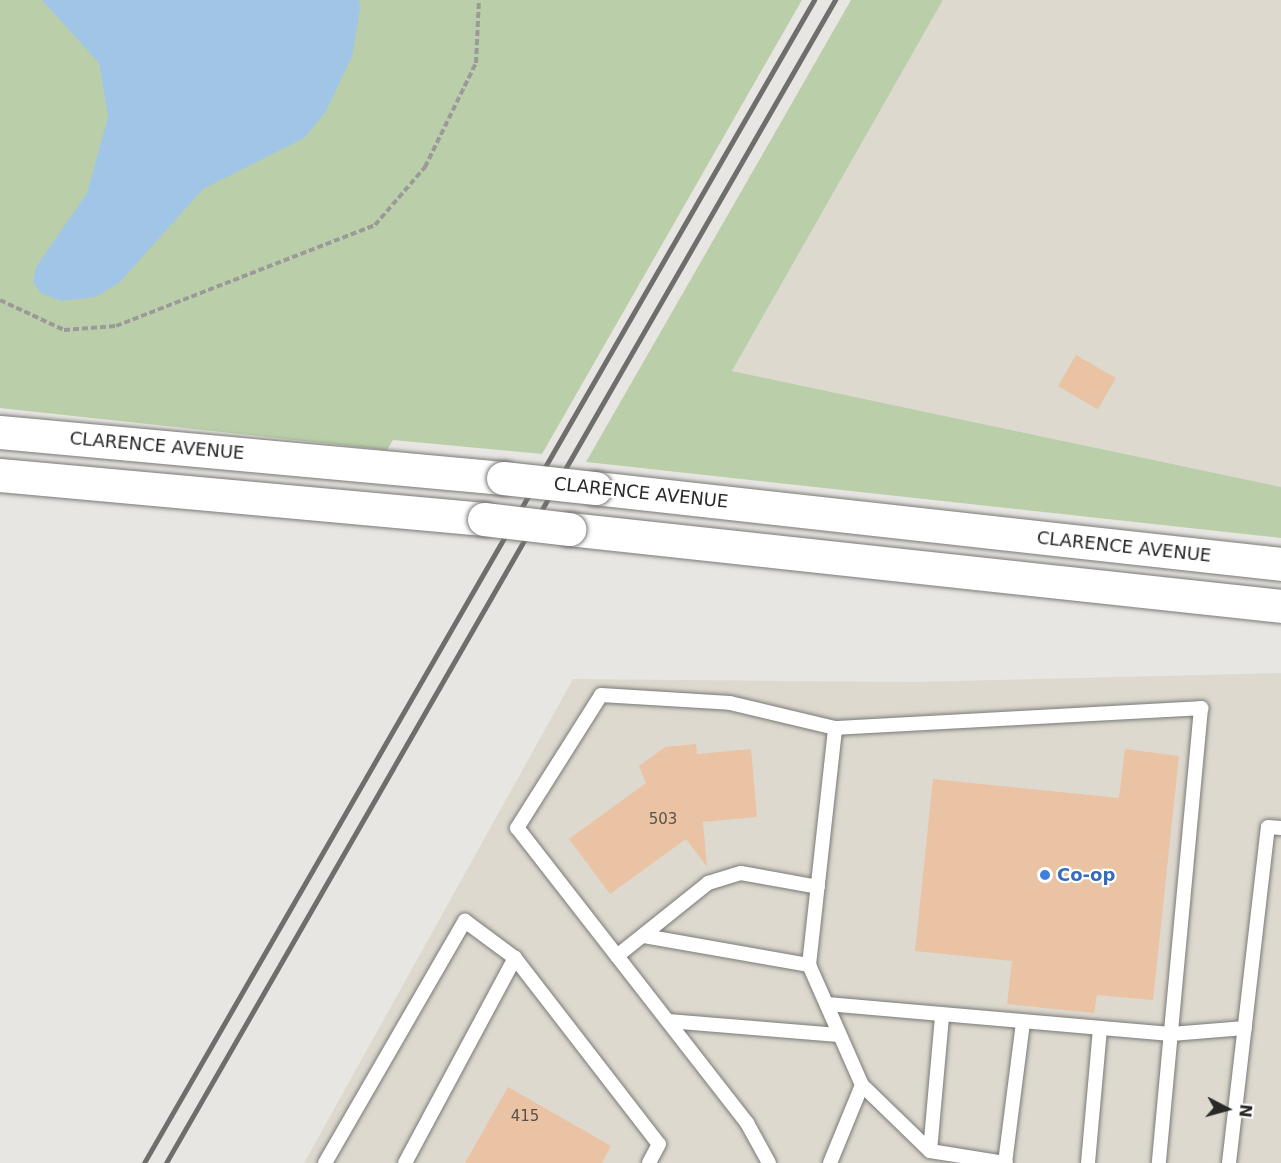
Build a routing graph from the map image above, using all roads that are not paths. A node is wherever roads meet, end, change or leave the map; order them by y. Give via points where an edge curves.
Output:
1 (0, 432) edge
2 (0, 475) edge
3 (1281, 564) edge
4 (1281, 606) edge
5 (835, 728) junction
6 (1281, 828) edge
7 (818, 887) junction
8 (644, 936) junction
9 (617, 956) junction
10 (515, 958) junction
11 (809, 965) junction
12 (827, 1004) junction
13 (942, 1017) junction
14 (668, 1021) junction
15 (1023, 1023) junction
16 (1245, 1028) junction
17 (1100, 1029) junction
18 (1171, 1034) junction
19 (838, 1035) junction
20 (862, 1085) junction
21 (930, 1151) junction
22 (325, 1163) edge
23 (405, 1163) edge
24 (649, 1163) edge
25 (769, 1163) edge
26 (830, 1163) edge
27 (1005, 1163) edge
28 (1088, 1163) edge
29 (1159, 1163) edge
30 (1229, 1163) edge

1 - 3 main road, CLARENCE AVENUE, bridge via 503,478
2 - 4 main road, bridge via 484,519
5 - 7 lane
5 - 9 lane via 730,703 615,694 601,695 592,702 517,828
5 - 18 lane via 1201,708
6 - 16 lane via 1268,827
7 - 8 lane via 741,873 719,879 708,883
7 - 11 lane
8 - 9 lane
8 - 11 lane
9 - 14 lane
10 - 22 lane via 465,921
10 - 23 lane
10 - 24 lane via 659,1144
11 - 12 lane
12 - 13 lane
12 - 19 lane
13 - 15 lane
13 - 21 lane
14 - 19 lane
14 - 25 lane via 747,1123
15 - 17 lane
15 - 27 lane
16 - 18 lane
16 - 30 lane
17 - 18 lane
17 - 28 lane
18 - 29 lane
19 - 20 lane
20 - 21 lane
20 - 26 lane
21 - 27 lane

